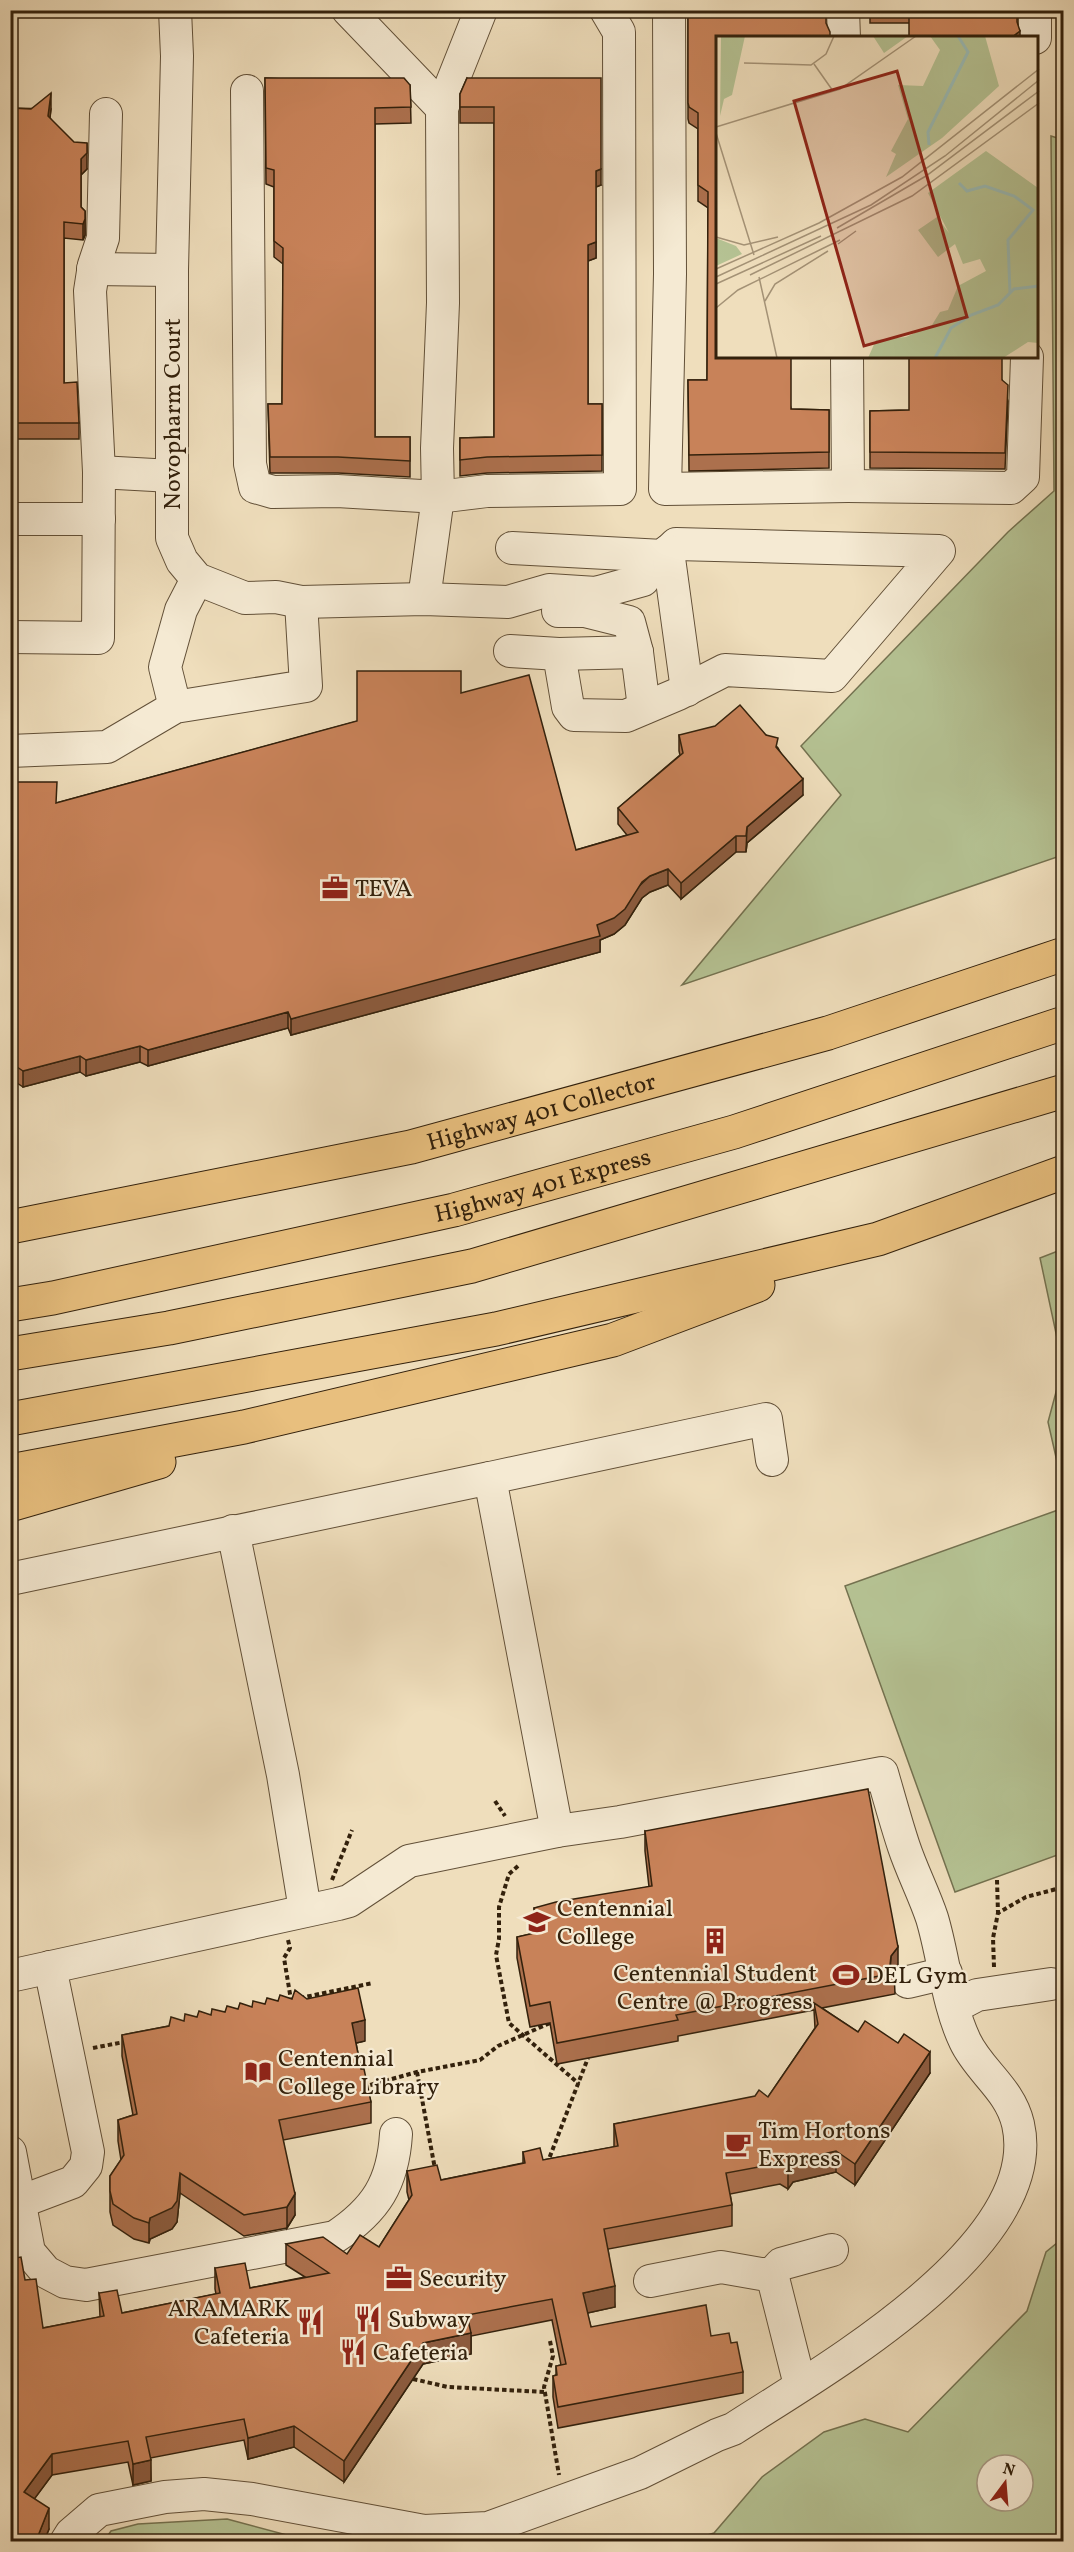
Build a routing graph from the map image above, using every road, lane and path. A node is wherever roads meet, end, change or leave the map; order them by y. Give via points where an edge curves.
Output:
1 (175, 10) edge
2 (348, 10) edge
3 (481, 10) edge
4 (606, 10) edge
5 (669, 10) edge
6 (843, 10) edge
7 (1035, 10) edge
8 (844, 36) edge
9 (1035, 36) edge
10 (247, 91) dead end
11 (442, 108) junction
12 (106, 114) dead end
13 (93, 269) junction
14 (172, 270) junction
15 (847, 358) edge
16 (1027, 358) edge
17 (99, 472) junction
18 (172, 476) junction
19 (848, 486) junction
20 (438, 497) junction
21 (10, 519) edge
22 (99, 519) junction
23 (512, 548) dead end
24 (666, 553) junction
25 (197, 579) junction
26 (423, 599) junction
27 (301, 602) junction
28 (508, 602) junction
29 (10, 637) edge
30 (510, 651) dead end
31 (637, 652) junction
32 (559, 654) junction
33 (687, 690) junction
34 (175, 706) junction
35 (644, 708) junction
36 (10, 751) edge
37 (1064, 954) edge
38 (1064, 1023) edge
39 (1064, 1091) edge
40 (1064, 1172) edge
41 (10, 1227) edge
42 (879, 1239) junction
43 (10, 1305) edge
44 (10, 1354) edge
45 (10, 1419) edge
46 (244, 1427) junction
47 (772, 1460) dead end
48 (10, 1471) edge
49 (490, 1478) junction
50 (10, 1505) edge
51 (233, 1531) junction
52 (10, 1579) edge
53 (352, 1830) dead end
54 (558, 1831) junction
55 (518, 1839) junction
56 (997, 1880) dead end
57 (330, 1884) dead end
58 (1064, 1887) edge
59 (998, 1913) junction
60 (296, 1922) junction
61 (51, 1967) junction
62 (946, 1973) junction
63 (10, 1976) edge
64 (908, 1982) dead end
65 (373, 1983) dead end
66 (1051, 1983) dead end
67 (995, 1992) junction
68 (291, 2000) junction
69 (282, 2001) edge
70 (954, 2007) junction
71 (550, 2023) edge
72 (522, 2036) junction
73 (134, 2040) edge
74 (92, 2048) dead end
75 (588, 2058) edge
76 (417, 2072) junction
77 (579, 2084) junction
78 (357, 2088) edge
79 (396, 2134) dead end
80 (10, 2152) edge
81 (548, 2161) junction
82 (537, 2163) edge
83 (546, 2170) edge
84 (437, 2180) edge
85 (20, 2202) junction
86 (832, 2250) dead end
87 (772, 2274) junction
88 (650, 2281) dead end
89 (550, 2341) dead end
90 (413, 2379) edge
91 (800, 2385) junction
92 (545, 2392) junction
93 (563, 2499) junction
94 (66, 2541) edge

1 - 14 street, Novopharm Court
2 - 11 street
3 - 11 street
4 - 20 street via 619,32 620,489 487,491
5 - 19 street via 670,274 665,489
6 - 8 street
7 - 9 street
10 - 20 street via 250,464 255,487 273,492
11 - 20 street via 443,303
12 - 13 street via 103,238
13 - 14 street
13 - 17 street via 90,291
14 - 18 street, Novopharm Court
15 - 19 street
16 - 19 street via 1023,477 1011,488
17 - 18 street
17 - 22 street
18 - 25 street, Novopharm Court via 172,538 182,561
20 - 26 street
21 - 22 street
22 - 29 street via 98,638
23 - 24 street
24 - 28 street via 643,580 596,593 549,590
24 - 33 street
24 - 33 street via 676,544 939,551 832,676 725,670
25 - 27 street via 245,598 276,597
25 - 34 street via 181,610 165,667
26 - 27 street
26 - 28 street
27 - 34 street via 306,686
28 - 31 street via 522,610 585,611 629,622
30 - 32 street
31 - 32 street
31 - 35 street
32 - 35 street via 568,707 574,715 626,716
33 - 35 street
34 - 36 street via 107,747
37 - 41 highway, Highway 401 Collector via 828,1033 411,1147
38 - 43 highway, Highway 401 Express via 734,1132 465,1207
39 - 44 highway via 472,1266 169,1328
40 - 42 highway
42 - 45 highway via 496,1329
42 - 46 highway via 613,1340
46 - 48 highway
46 - 50 highway via 168,1460
47 - 49 street via 766,1419
49 - 51 street
49 - 54 street
51 - 52 street
51 - 60 street via 281,1764
53 - 57 path
54 - 55 street
54 - 62 street via 882,1773 904,1848 932,1917
55 - 60 street via 409,1861 349,1901
55 - 72 path via 522,1861 509,1874 499,1907 496,1955 509,2023
56 - 59 path
58 - 59 path via 1026,1897
59 - 67 path via 993,1938
60 - 61 street
60 - 68 path via 284,1958
61 - 63 street
61 - 85 street via 88,2152 86,2166 73,2182
62 - 64 street
62 - 70 street
65 - 68 path
66 - 67 street
67 - 70 street via 977,1995
68 - 69 path
70 - 91 street via 965,2042 1007,2096 1018,2124 1020,2163 1007,2201 964,2261 881,2332
71 - 72 path
72 - 76 path via 498,2046 480,2060
72 - 77 path
73 - 74 path
75 - 77 path
76 - 78 path
76 - 84 path
77 - 81 path
79 - 85 street via 390,2175 360,2221 334,2237 86,2285 65,2282 46,2272 29,2252
80 - 85 street
81 - 82 path
81 - 83 path
86 - 87 street via 781,2264
87 - 88 street via 721,2267
87 - 91 street
89 - 92 path via 553,2356
90 - 92 path via 448,2387
91 - 93 street via 733,2429 640,2473
92 - 93 path
93 - 94 street via 488,2528 424,2531 252,2499 204,2494 165,2497 99,2510

